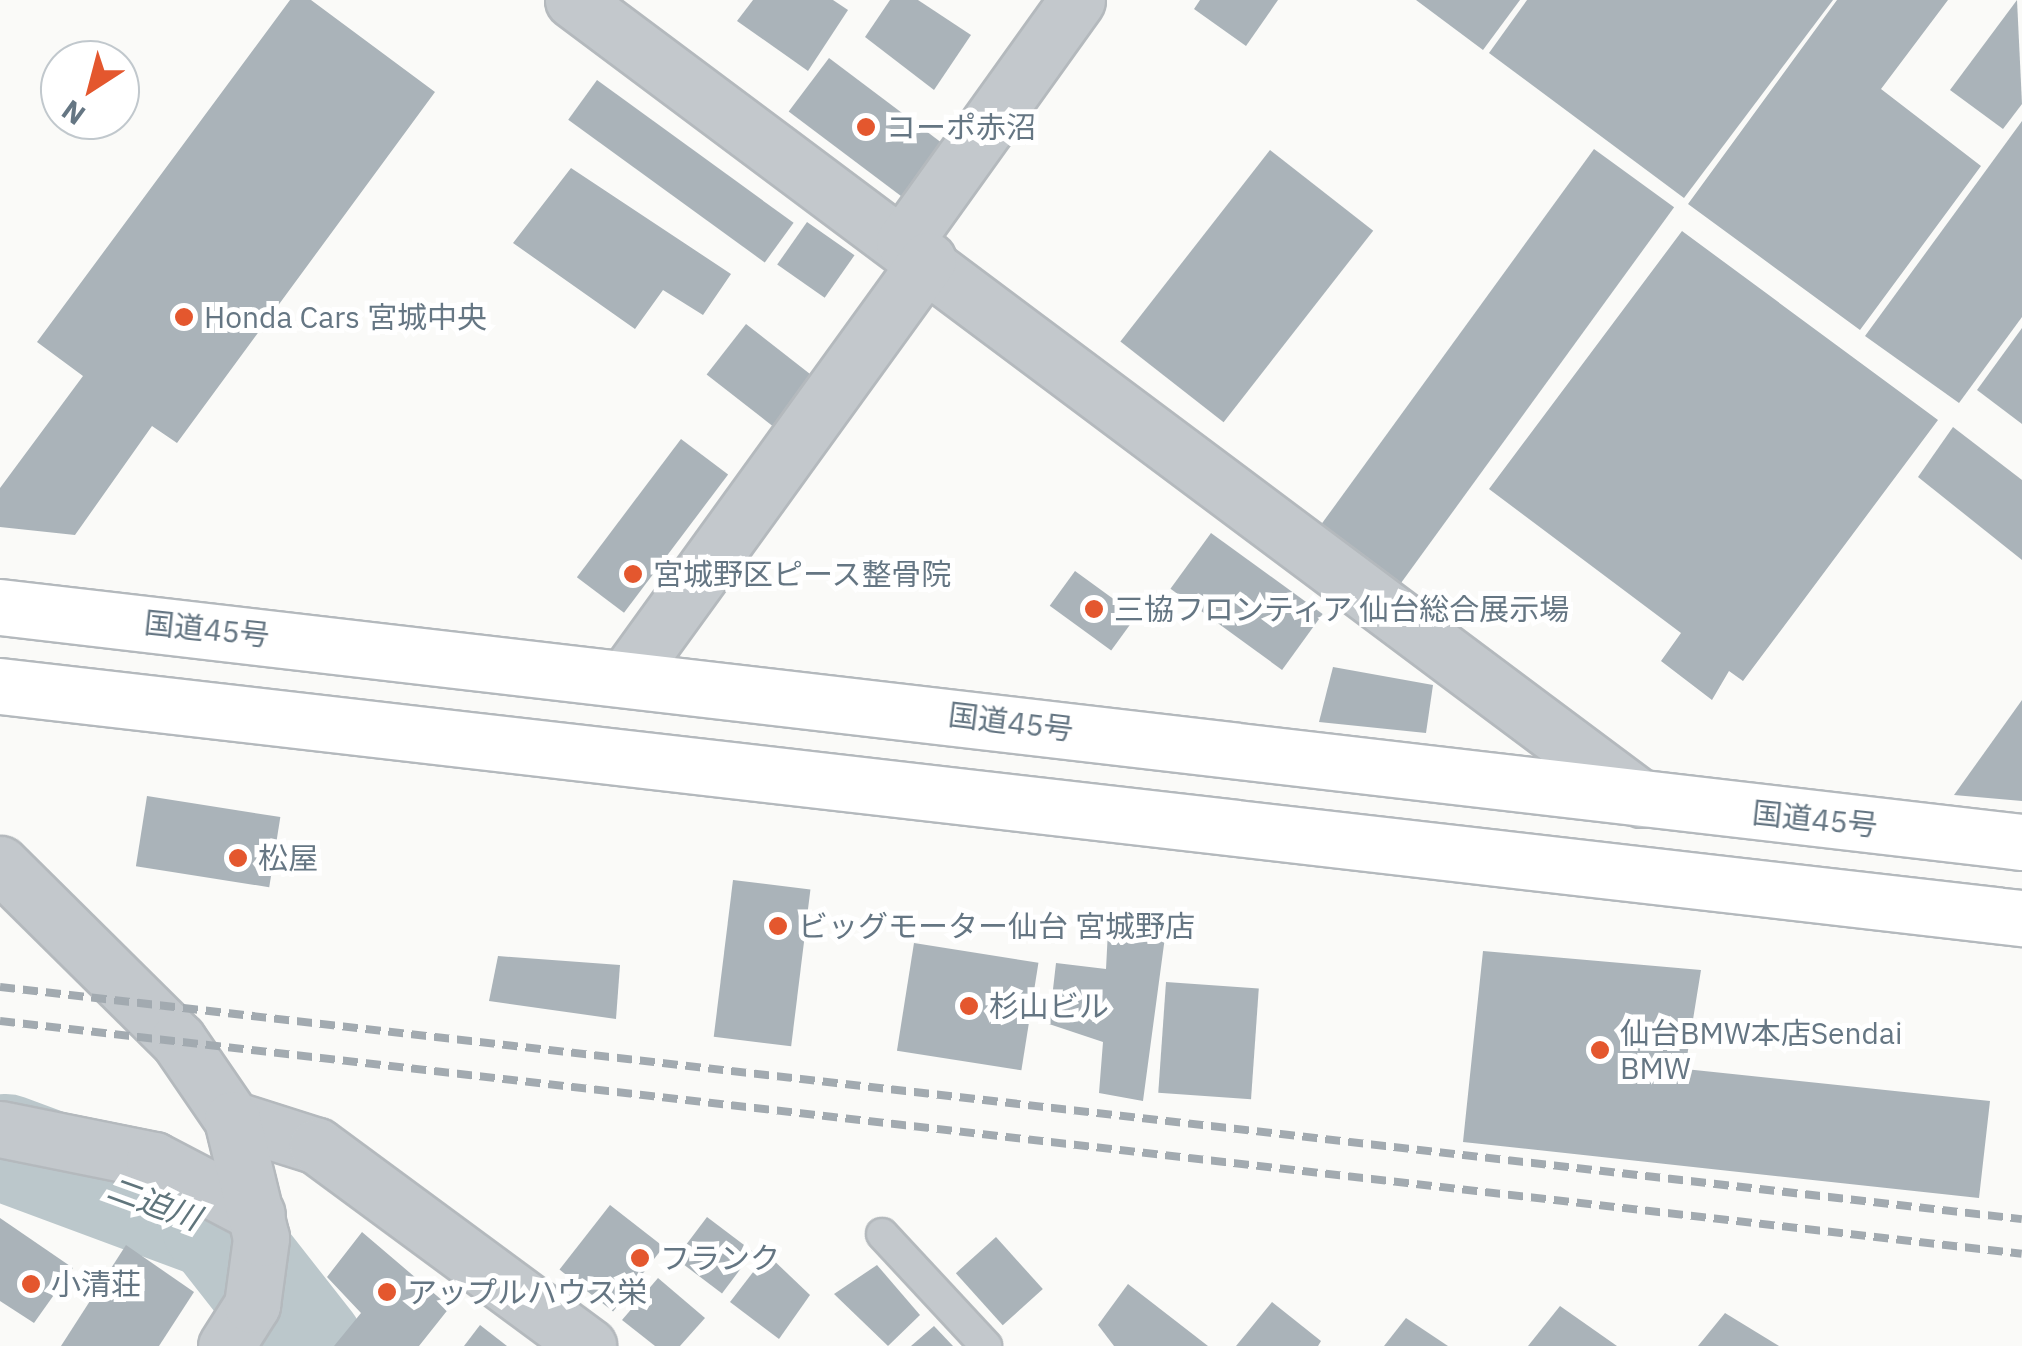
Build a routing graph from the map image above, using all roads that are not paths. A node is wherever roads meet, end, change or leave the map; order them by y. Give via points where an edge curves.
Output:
1 (573, 0) edge
2 (1077, 0) edge
3 (916, 251) junction
4 (0, 607) edge
5 (628, 675) junction
6 (0, 686) edge
7 (1641, 800) junction
8 (2022, 842) edge
9 (0, 864) edge
10 (2022, 918) edge
11 (232, 1118) junction
12 (0, 1129) edge
13 (259, 1226) junction
14 (882, 1234) dead end
15 (239, 1326) edge
16 (588, 1346) edge
17 (986, 1346) edge

1 - 3 street
2 - 3 street
3 - 5 street
3 - 7 street
4 - 5 highway, 国道45号
5 - 7 highway, 国道45号
6 - 10 highway
7 - 8 highway, 国道45号
9 - 11 street via 178,1040
11 - 13 street
11 - 16 street via 316,1146
12 - 13 street via 154,1160
13 - 15 street
14 - 17 lane

